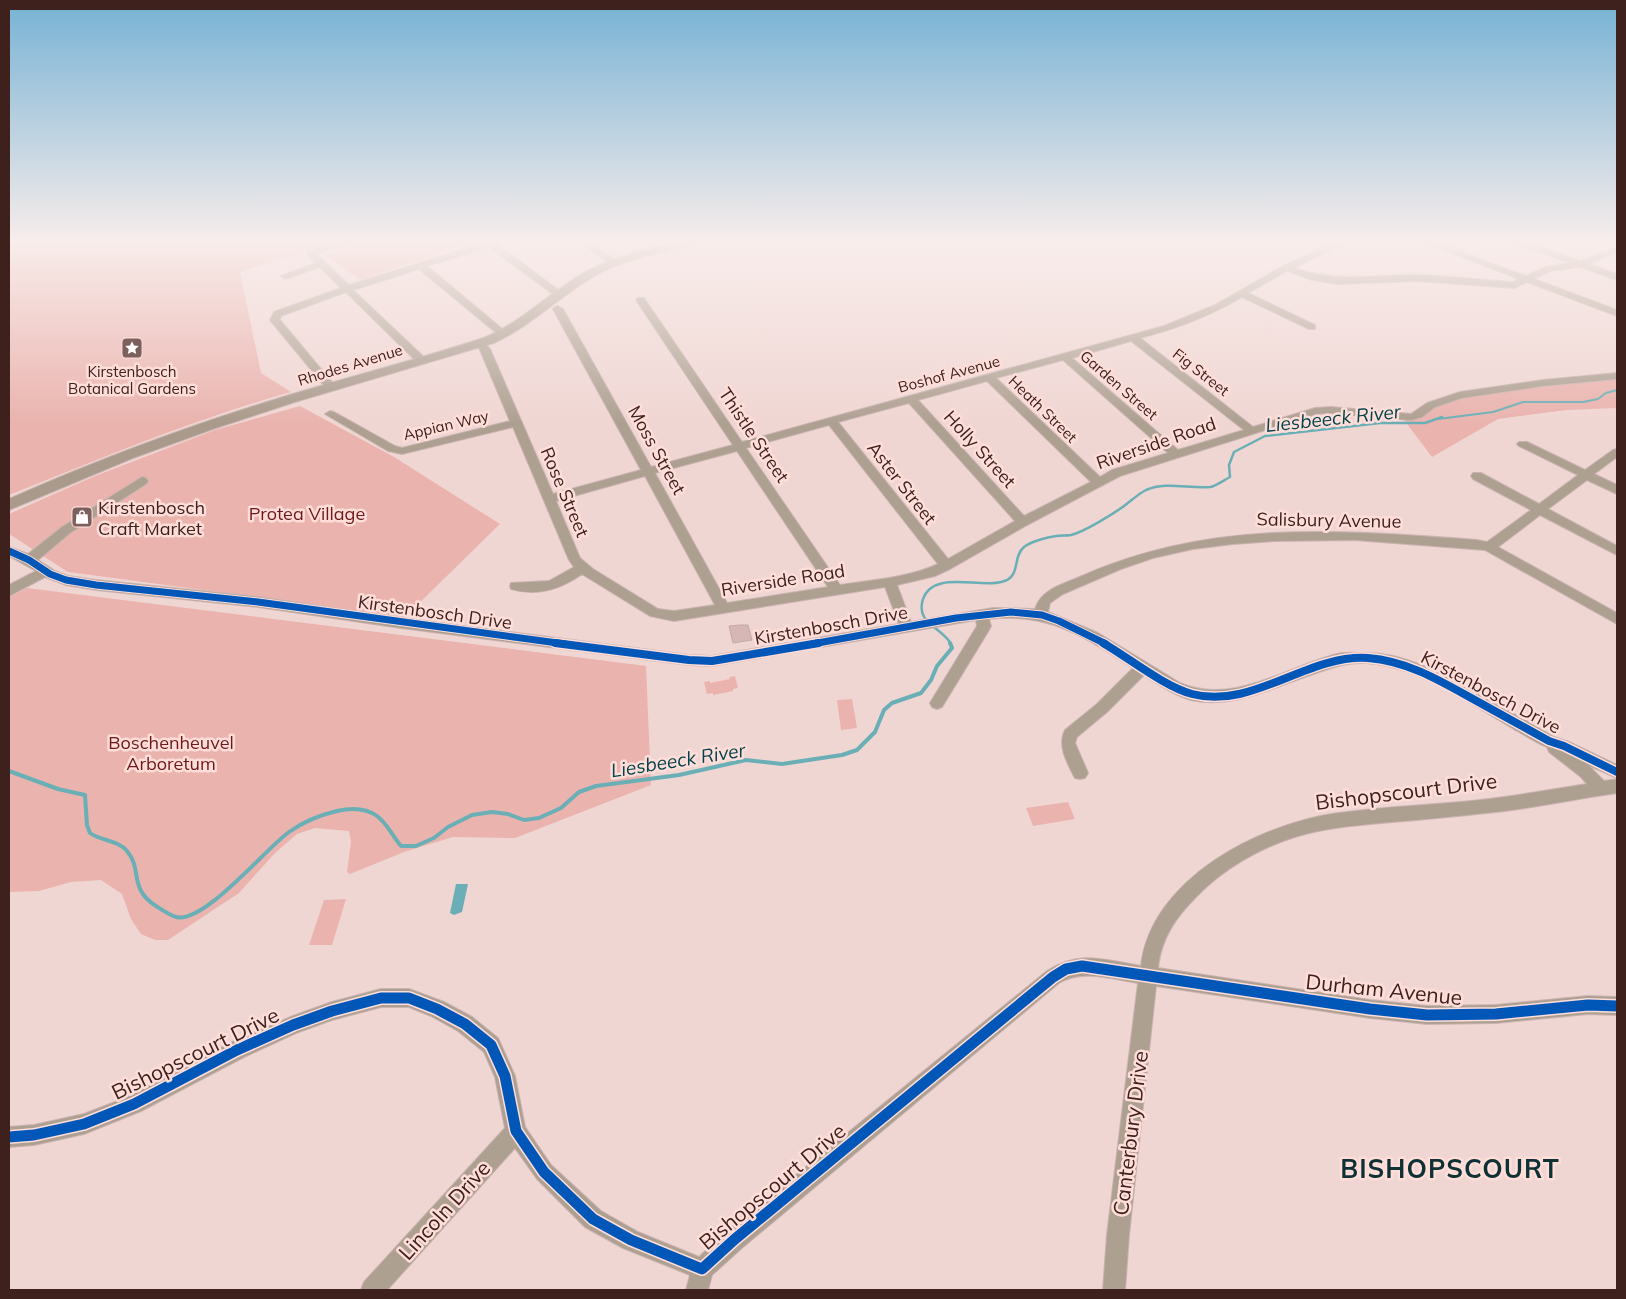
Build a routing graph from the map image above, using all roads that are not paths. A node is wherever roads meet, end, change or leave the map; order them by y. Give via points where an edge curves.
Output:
1 (309, 303) edge
2 (361, 303) edge
3 (465, 303) edge
4 (550, 303) edge
5 (643, 303) edge
6 (1226, 303) edge
7 (1260, 303) edge
8 (1589, 303) edge
9 (558, 309) dead end
10 (1617, 313) edge
11 (1312, 327) dead end
12 (503, 334) junction
13 (1132, 337) junction
14 (480, 343) junction
15 (1064, 357) junction
16 (422, 361) junction
17 (1617, 376) edge
18 (990, 378) junction
19 (331, 386) junction
20 (911, 400) junction
21 (330, 414) dead end
22 (832, 422) junction
23 (518, 423) junction
24 (1251, 430) junction
25 (1523, 444) dead end
26 (740, 445) junction
27 (1617, 452) edge
28 (1177, 455) junction
29 (649, 471) junction
30 (1587, 475) junction
31 (1477, 476) dead end
32 (142, 481) dead end
33 (1098, 482) junction
34 (1617, 490) edge
35 (549, 498) junction
36 (9, 505) edge
37 (1538, 510) junction
38 (1023, 522) junction
39 (1489, 547) junction
40 (9, 551) edge
41 (1617, 551) edge
42 (29, 560) junction
43 (946, 566) junction
44 (583, 567) junction
45 (45, 571) junction
46 (889, 582) junction
47 (516, 586) dead end
48 (837, 590) junction
49 (9, 591) edge
50 (724, 609) junction
51 (662, 615) joint
52 (1040, 615) junction
53 (982, 616) junction
54 (1617, 619) edge
55 (911, 627) junction
56 (1142, 668) junction
57 (937, 703) dead end
58 (1549, 741) junction
59 (1617, 772) edge
60 (1080, 773) dead end
61 (1617, 786) edge
62 (1600, 788) junction
63 (1148, 976) junction
64 (1617, 1006) edge
65 (516, 1131) junction
66 (9, 1137) edge
67 (702, 1269) junction
68 (372, 1290) edge
69 (697, 1290) edge
70 (1114, 1290) edge

1 - 19 street via 277,314 275,320
2 - 16 street
3 - 12 street
4 - 12 main road, Rhodes Avenue
5 - 26 street, Thistle Street
6 - 13 street, Boshof Avenue via 1172,326
7 - 11 street
8 - 10 street
9 - 29 street, Moss Street
12 - 14 main road, Rhodes Avenue
13 - 15 street, Boshof Avenue
13 - 24 street, Fig Street
14 - 16 main road, Rhodes Avenue
14 - 23 street, Rose Street
15 - 18 street, Boshof Avenue
15 - 28 street, Garden Street
16 - 19 main road, Rhodes Avenue
17 - 24 street, Riverside Road via 1460,395 1431,405 1411,418 1324,410
18 - 20 street, Boshof Avenue
18 - 33 street, Heath Street
19 - 36 main road, Rhodes Avenue via 107,462
20 - 22 street, Boshof Avenue
20 - 38 street, Holly Street
21 - 23 street, Appian Way via 392,449 402,451
22 - 26 street, Boshof Avenue
22 - 43 street, Aster Street
23 - 35 street, Rose Street
24 - 28 street, Riverside Road
25 - 30 street
26 - 29 street, Boshof Avenue
26 - 48 street, Thistle Street
27 - 30 street
28 - 33 street, Riverside Road via 1116,473
29 - 35 street, Boshof Avenue
29 - 50 street, Moss Street
30 - 34 street
30 - 37 street
31 - 37 street
32 - 42 street via 66,530
33 - 38 street, Riverside Road
35 - 44 street, Rose Street via 574,557
37 - 39 street
37 - 41 street
38 - 43 street, Riverside Road
39 - 52 street, Salisbury Avenue via 1346,536 1252,537 1199,544 1152,554 1058,592 1044,601
39 - 54 street
40 - 42 street, Kirstenbosch Drive
42 - 45 street, Kirstenbosch Drive
43 - 46 street, Riverside Road
44 - 47 street via 553,587
44 - 51 street, Rose Street
45 - 49 street
45 - 55 street, Kirstenbosch Drive via 66,580 96,585 258,602 689,660 712,660
46 - 48 street, Riverside Road
46 - 55 street
48 - 50 street, Riverside Road
50 - 51 street, Riverside Road via 680,616
52 - 53 street, Kirstenbosch Drive
52 - 56 street, Kirstenbosch Drive via 1072,626
53 - 55 street, Kirstenbosch Drive
53 - 57 street via 984,626
56 - 58 street, Kirstenbosch Drive via 1191,694 1218,697 1250,690 1339,660 1366,658 1392,661 1425,672
56 - 60 street via 1070,734 1068,743
58 - 59 street, Kirstenbosch Drive
58 - 62 street, Kirstenbosch Drive
61 - 62 street, Bishopscourt Drive
62 - 63 street, Bishopscourt Drive via 1489,806 1337,820 1293,830 1225,863 1186,893 1162,926 1151,952
63 - 64 street, Durham Avenue via 1427,1015
63 - 67 street, Bishopscourt Drive via 1082,966 1066,969
63 - 70 street, Canterbury Drive
65 - 66 street, Bishopscourt Drive via 505,1076 491,1046 466,1024 437,1009 409,998 381,998 293,1025 237,1050 134,1104 84,1124
65 - 67 street, Bishopscourt Drive via 544,1172 593,1219 631,1240
65 - 68 street, Lincoln Drive
67 - 69 street

